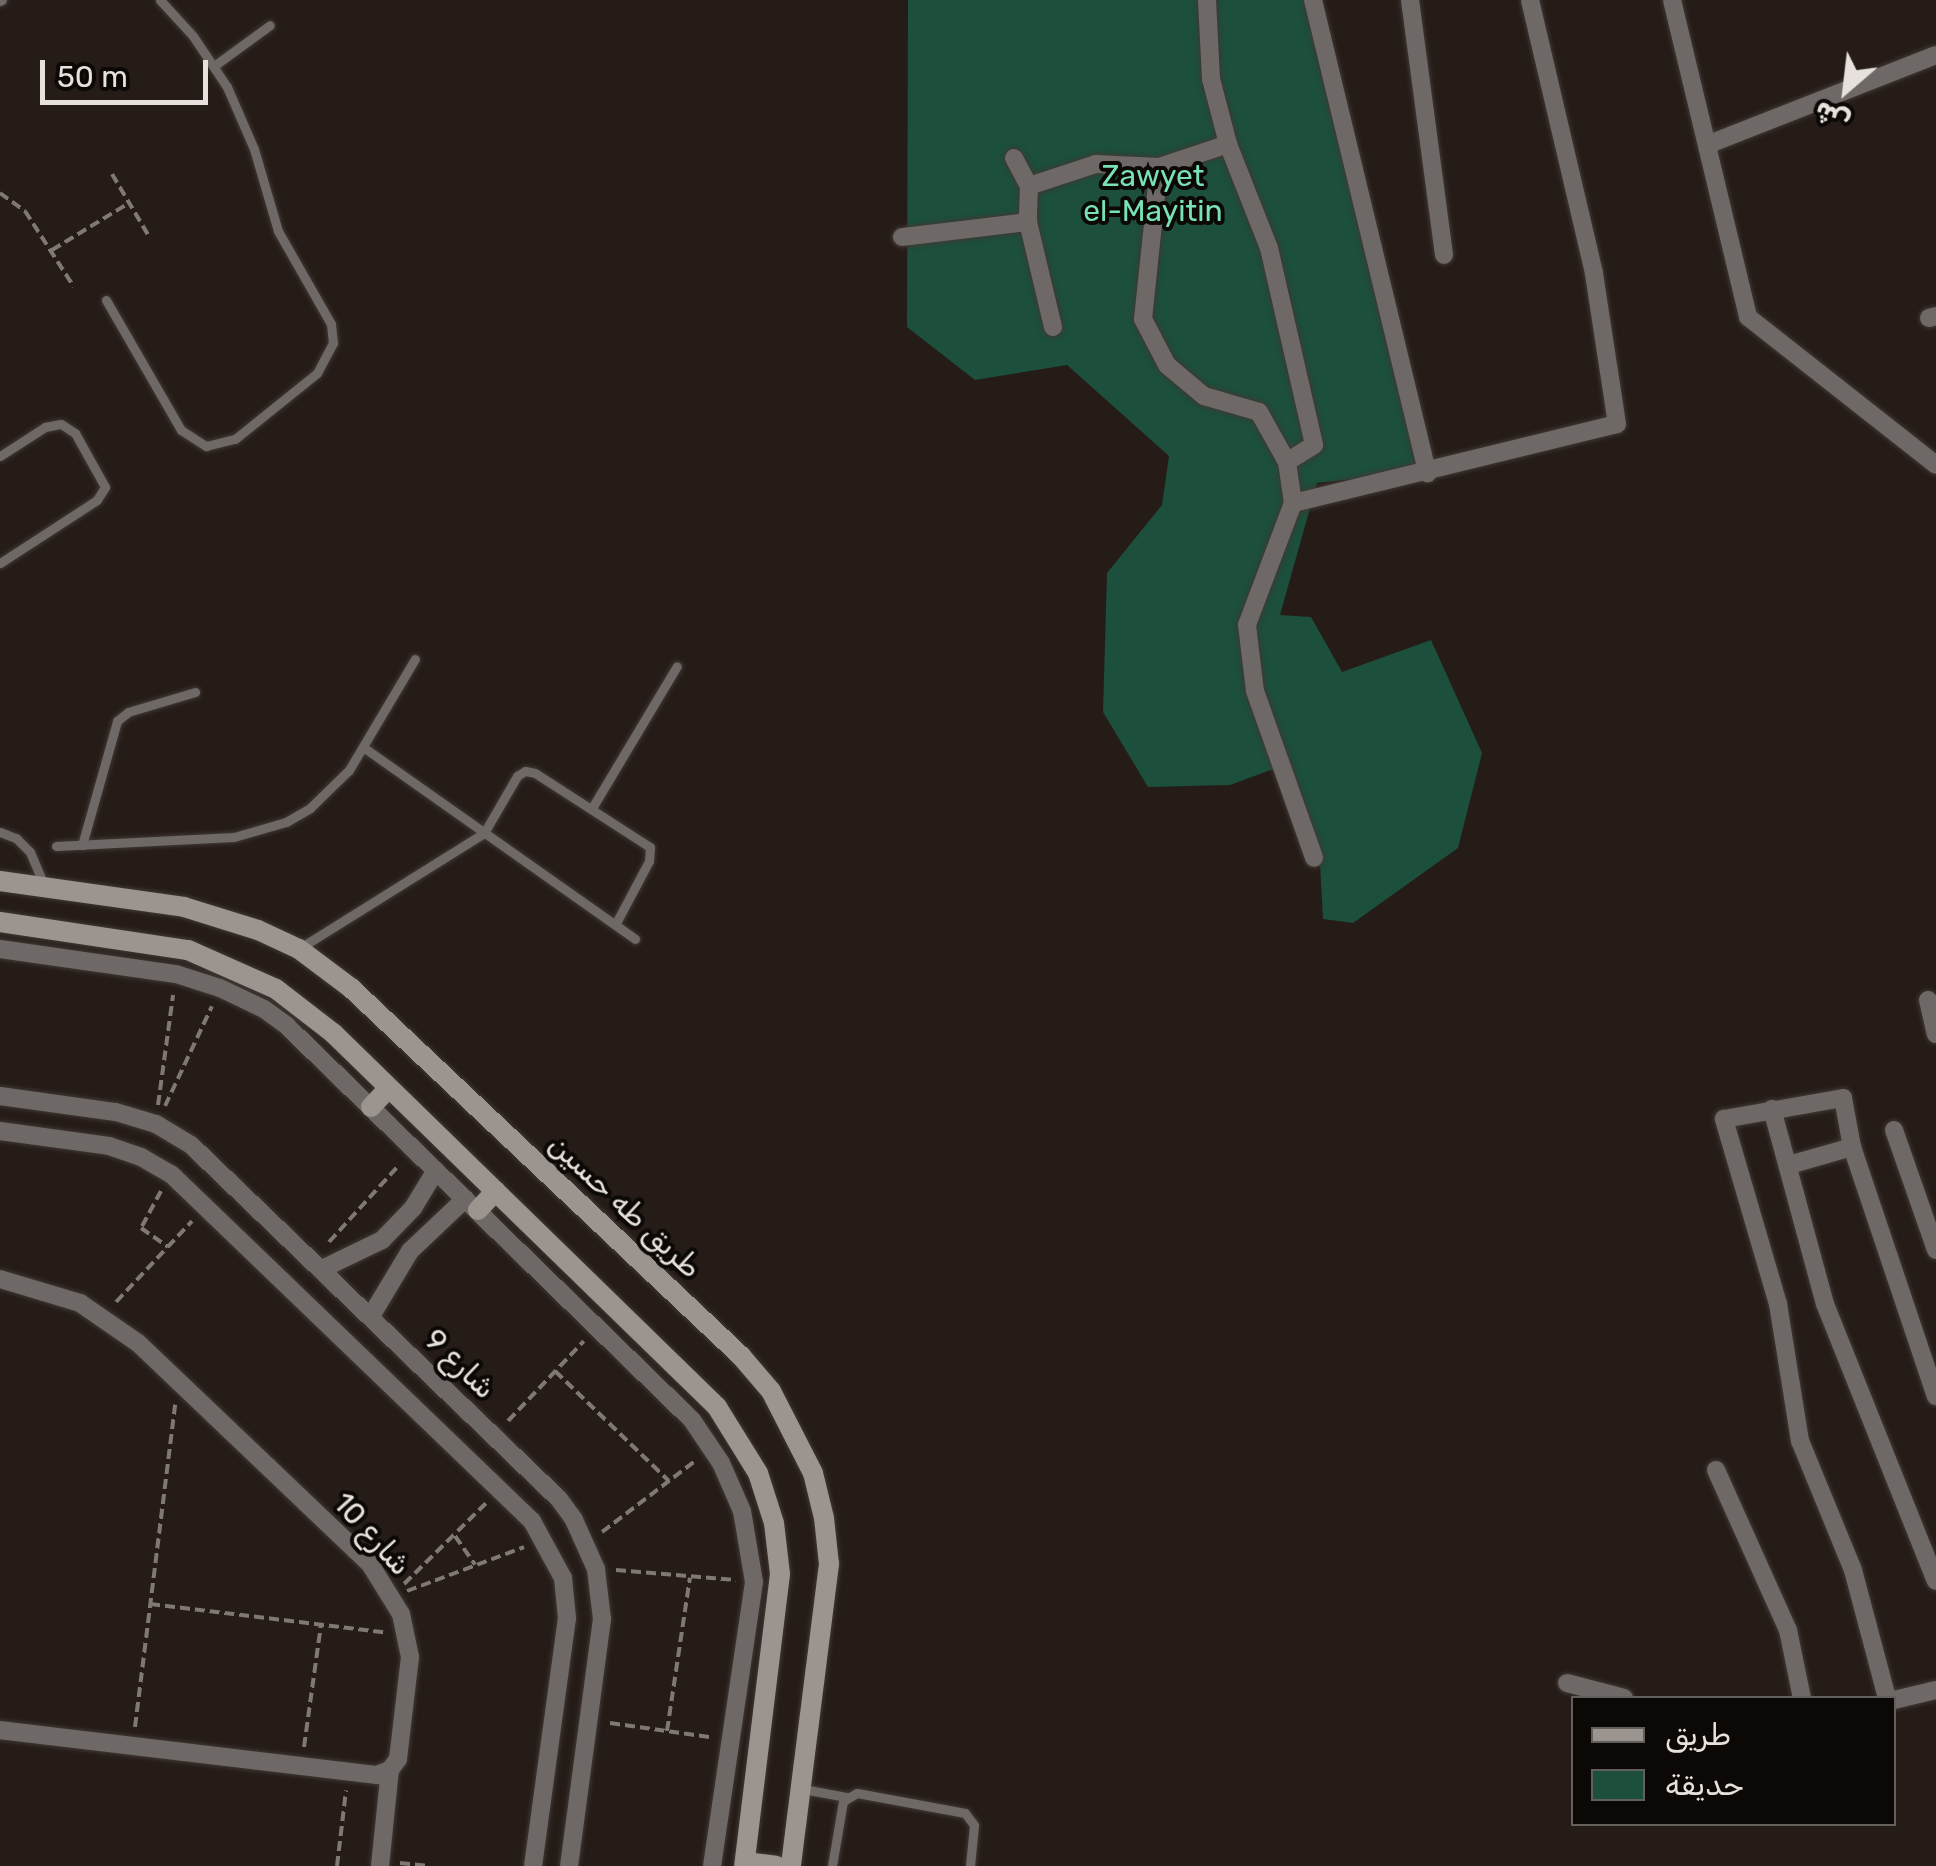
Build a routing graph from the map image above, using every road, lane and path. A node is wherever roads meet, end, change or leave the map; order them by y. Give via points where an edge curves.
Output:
1 (160, 0) edge
2 (1206, 0) edge
3 (1313, 0) edge
4 (1410, 0) edge
5 (1530, 0) edge
6 (1672, 0) edge
7 (270, 26) dead end
8 (1936, 55) edge
9 (214, 66) junction
10 (1228, 144) junction
11 (1709, 144) junction
12 (1014, 158) dead end
13 (1159, 167) junction
14 (112, 174) dead end
15 (1029, 186) junction
16 (0, 193) edge
17 (129, 204) junction
18 (1028, 222) junction
19 (902, 237) dead end
20 (150, 238) dead end
21 (51, 250) junction
22 (1444, 255) dead end
23 (74, 287) dead end
24 (106, 300) dead end
25 (1053, 326) dead end
26 (0, 456) edge
27 (1287, 462) junction
28 (1936, 465) edge
29 (1427, 474) junction
30 (1293, 504) junction
31 (0, 563) edge
32 (416, 659) dead end
33 (678, 666) dead end
34 (195, 692) dead end
35 (363, 747) junction
36 (592, 808) junction
37 (0, 832) edge
38 (484, 832) junction
39 (82, 845) junction
40 (56, 846) dead end
41 (1314, 858) dead end
42 (0, 881) edge
43 (45, 888) junction
44 (0, 922) edge
45 (614, 924) junction
46 (635, 939) dead end
47 (0, 949) edge
48 (299, 949) junction
49 (176, 974) junction
50 (220, 988) junction
51 (1928, 1000) dead end
52 (1936, 1034) edge
53 (389, 1088) junction
54 (0, 1096) edge
55 (38, 1102) junction
56 (371, 1107) junction
57 (1772, 1109) junction
58 (156, 1124) junction
59 (1894, 1130) dead end
60 (0, 1132) edge
61 (34, 1136) junction
62 (1852, 1147) junction
63 (414, 1149) junction
64 (1789, 1165) junction
65 (436, 1170) junction
66 (171, 1174) junction
67 (496, 1191) junction
68 (472, 1204) junction
69 (206, 1206) junction
70 (168, 1246) junction
71 (1936, 1250) edge
72 (317, 1264) junction
73 (0, 1279) edge
74 (103, 1316) junction
75 (370, 1316) junction
76 (597, 1326) junction
77 (555, 1371) junction
78 (178, 1380) junction
79 (444, 1387) junction
80 (1936, 1396) edge
81 (420, 1412) junction
82 (494, 1435) junction
83 (712, 1448) junction
84 (1716, 1470) dead end
85 (670, 1481) junction
86 (500, 1489) junction
87 (454, 1535) junction
88 (544, 1539) junction
89 (586, 1544) junction
90 (474, 1565) junction
91 (596, 1568) junction
92 (690, 1576) junction
93 (1936, 1581) edge
94 (754, 1582) junction
95 (393, 1596) junction
96 (150, 1604) junction
97 (321, 1625) junction
98 (407, 1635) junction
99 (1567, 1683) dead end
100 (1936, 1690) edge
101 (1616, 1696) edge
102 (1802, 1696) edge
103 (1889, 1696) edge
104 (1896, 1698) edge
105 (590, 1720) junction
106 (0, 1730) edge
107 (667, 1731) junction
108 (732, 1741) junction
109 (132, 1746) junction
110 (301, 1766) junction
111 (390, 1770) junction
112 (349, 1773) junction
113 (803, 1789) junction
114 (846, 1797) junction
115 (380, 1863) edge
116 (744, 1864) edge
117 (337, 1866) edge
118 (426, 1866) edge
119 (533, 1866) edge
120 (569, 1866) edge
121 (712, 1866) edge
122 (776, 1866) edge
123 (792, 1866) edge
124 (832, 1866) edge
125 (970, 1866) edge

1 - 9 lane
2 - 10 street via 1211,78
3 - 29 street
4 - 22 street
5 - 29 street via 1594,273 1617,424
6 - 11 street
7 - 9 lane
8 - 11 street
9 - 24 lane via 254,149 286,246 331,324 328,360 235,439 206,446 182,430
10 - 13 street
10 - 27 street via 1269,248 1314,445
11 - 28 street via 1748,318
12 - 15 street
13 - 15 street via 1096,164
13 - 27 street via 1143,319 1167,365 1204,396 1258,412
14 - 17 path
15 - 18 street
16 - 21 path via 26,211
17 - 20 path
17 - 21 path
18 - 19 street
18 - 25 street
21 - 23 path
26 - 31 lane via 61,424 75,434 105,487 97,500
27 - 30 street
29 - 30 street
30 - 41 street via 1247,625 1255,691
32 - 35 lane
33 - 36 lane
34 - 39 lane via 116,721
35 - 38 lane
35 - 39 lane via 310,808 261,831
36 - 38 lane via 525,771
36 - 45 lane via 652,852
37 - 43 lane via 30,852
38 - 45 lane
38 - 48 lane
39 - 40 lane
42 - 43 main road, طريق طه حسين
43 - 48 main road, طريق طه حسين via 222,916
44 - 53 main road via 164,945 233,966 315,1017
45 - 46 lane
47 - 49 street
48 - 113 main road, طريق طه حسين via 351,988 741,1356 795,1431 824,1518 828,1564
49 - 50 street
49 - 58 path
50 - 56 street via 287,1026
50 - 58 path
51 - 52 street
53 - 56 main road
53 - 67 main road
54 - 55 street, شارع 9
55 - 58 street, شارع 9
55 - 61 street
56 - 63 street
57 - 62 street via 1843,1098
57 - 64 street
57 - 103 street via 1724,1119 1778,1304 1800,1441 1853,1570
58 - 72 street, شارع 9 via 207,1158
59 - 71 street
60 - 61 street, شارع 9
61 - 66 street, شارع 9 via 125,1151
62 - 64 street
62 - 80 street
63 - 65 street
63 - 72 path
64 - 93 street via 1825,1304
65 - 68 street
65 - 72 street via 382,1240
66 - 69 street, شارع 9
66 - 70 path via 141,1225
67 - 68 main road
67 - 116 main road via 699,1388 758,1473 774,1523 780,1587
68 - 75 street via 410,1250
68 - 76 street
69 - 70 path
69 - 81 street, شارع 9
70 - 74 path
72 - 75 street, شارع 9
73 - 74 street, شارع 10 via 56,1293
74 - 78 street, شارع 10
75 - 79 street, شارع 9
76 - 77 path
76 - 83 street via 674,1400
77 - 82 path
77 - 85 path
78 - 95 street, شارع 10 via 370,1564
78 - 96 path
79 - 81 street
79 - 82 street, شارع 9
81 - 86 street, شارع 9
82 - 89 street, شارع 9 via 559,1499
83 - 85 path
83 - 94 street via 742,1511
84 - 102 street via 1788,1630
85 - 89 path
86 - 87 path
86 - 88 street, شارع 9
87 - 90 path
87 - 95 path
88 - 90 path
88 - 119 street, شارع 9 via 563,1578 566,1630
89 - 91 street, شارع 9
90 - 95 path
91 - 92 path
91 - 105 street, شارع 9 via 602,1619
92 - 94 path
92 - 107 path
94 - 108 street
95 - 98 street, شارع 10
96 - 97 path
96 - 109 path
97 - 98 path
97 - 110 path
98 - 111 street, شارع 10 via 410,1680 398,1759
99 - 101 street
100 - 104 street
105 - 107 path
105 - 120 street, شارع 9
106 - 109 street
107 - 108 path
108 - 121 street
109 - 110 street
110 - 112 street
111 - 112 street
111 - 115 street, شارع 10
112 - 117 path
113 - 114 lane
113 - 123 main road, طريق طه حسين
114 - 124 lane
114 - 125 lane via 965,1813 974,1825
115 - 118 path
116 - 122 main road

